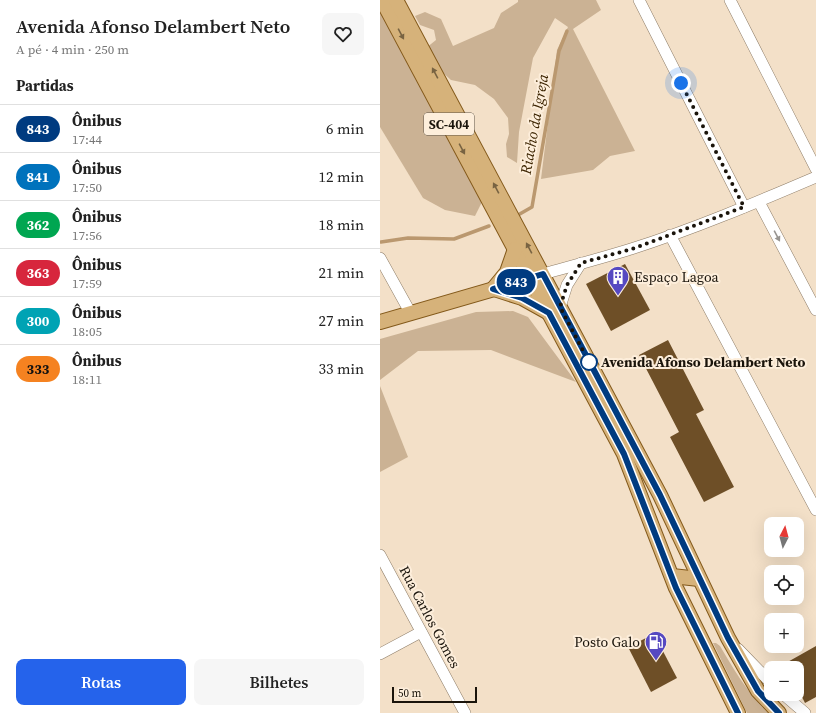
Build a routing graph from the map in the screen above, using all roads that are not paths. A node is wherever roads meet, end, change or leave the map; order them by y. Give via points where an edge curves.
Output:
1 (382, 0) edge
2 (396, 0) edge
3 (639, 0) edge
4 (730, 0) edge
5 (816, 169) edge
6 (816, 177) edge
7 (759, 202) junction
8 (744, 207) junction
9 (670, 235) junction
10 (516, 249) junction
11 (380, 258) edge
12 (581, 263) junction
13 (537, 276) junction
14 (493, 289) junction
15 (555, 310) junction
16 (816, 310) edge
17 (410, 312) junction
18 (380, 322) edge
19 (816, 510) edge
20 (380, 556) edge
21 (672, 576) junction
22 (699, 579) junction
23 (421, 632) junction
24 (728, 638) junction
25 (380, 654) edge
26 (764, 676) edge
27 (791, 701) edge
28 (465, 713) edge
29 (738, 713) edge
30 (779, 713) edge
31 (805, 713) edge

1 -> 10 main road, SC-404
13 -> 2 main road, SC-404
3 - 8 street
4 - 5 street
6 - 7 street
7 - 8 street
7 -> 16 street
8 - 9 street
9 - 12 street
9 - 19 street
10 - 13 main road, SC-404
10 - 14 main road via 507,272
11 - 17 street
12 - 13 street
12 - 15 street
13 - 14 main road
13 - 15 main road
14 - 15 main road
14 - 17 main road
15 - 21 main road via 624,454
15 - 22 main road via 660,495
17 - 18 main road
20 - 23 street, Rua Carlos Gomes
21 - 22 main road
21 - 29 main road
22 - 24 main road
23 - 25 street
23 - 28 street, Rua Carlos Gomes
24 - 26 street
24 - 30 main road via 758,691
27 - 31 street

